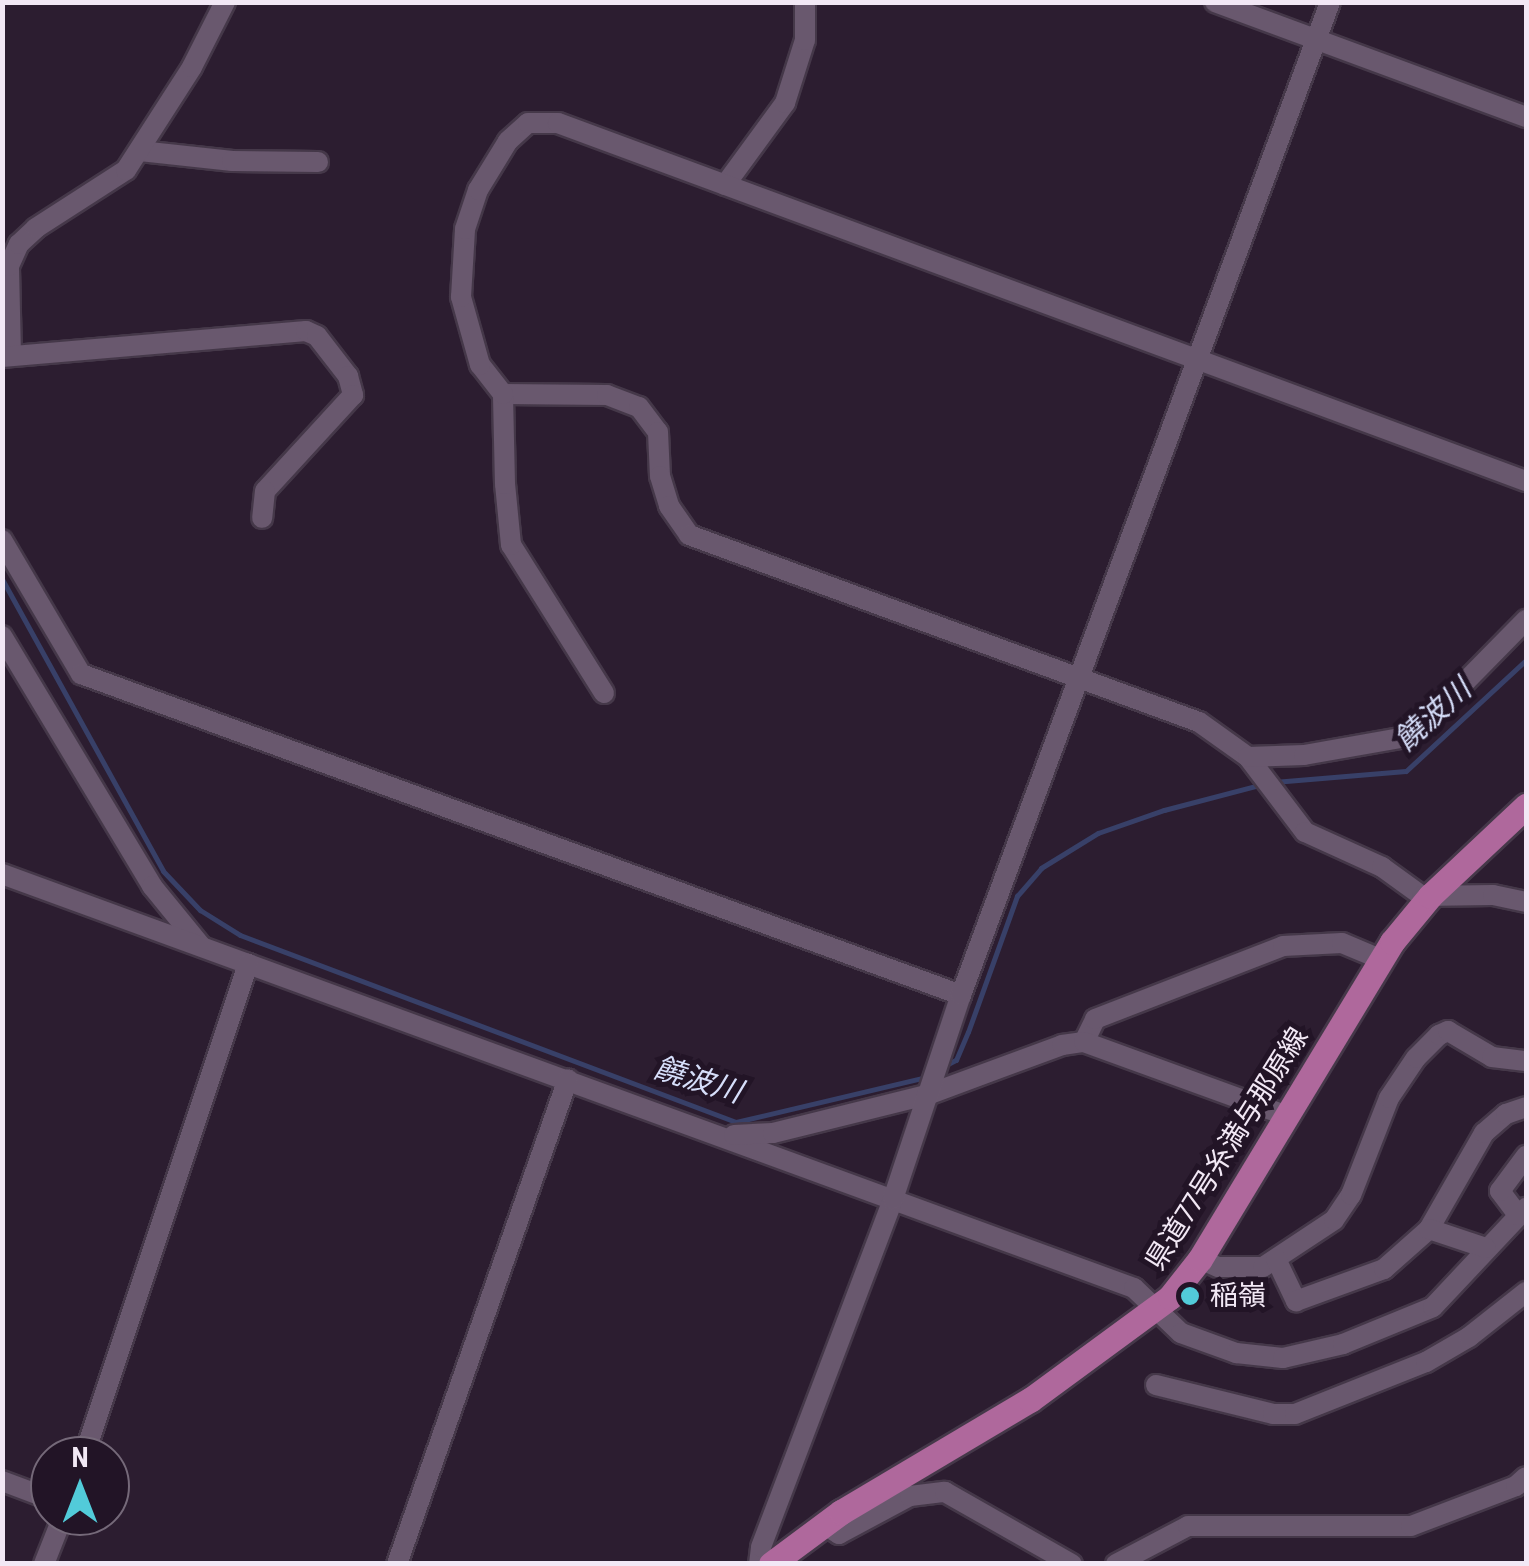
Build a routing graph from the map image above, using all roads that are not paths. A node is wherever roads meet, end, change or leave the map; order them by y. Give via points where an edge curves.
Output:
1 (225, 2) edge
2 (804, 2) edge
3 (1214, 2) edge
4 (1330, 2) edge
5 (1316, 42) junction
6 (1526, 117) edge
7 (140, 151) junction
8 (318, 162) dead end
9 (725, 185) junction
10 (7, 356) edge
11 (1198, 357) junction
12 (503, 394) junction
13 (1526, 481) edge
14 (262, 518) dead end
15 (2, 540) edge
16 (1526, 620) edge
17 (2, 636) edge
18 (1082, 675) junction
19 (604, 693) dead end
20 (1248, 757) junction
21 (1526, 806) edge
22 (2, 874) edge
23 (1430, 896) junction
24 (1526, 902) edge
25 (202, 948) junction
26 (1380, 959) junction
27 (248, 964) junction
28 (960, 996) junction
29 (1084, 1042) junction
30 (1526, 1062) edge
31 (568, 1079) junction
32 (928, 1095) junction
33 (1526, 1107) edge
34 (1285, 1114) junction
35 (722, 1136) junction
36 (1526, 1156) edge
37 (893, 1199) junction
38 (1522, 1212) edge
39 (1429, 1228) junction
40 (1486, 1248) junction
41 (1200, 1259) junction
42 (1276, 1259) junction
43 (1526, 1292) edge
44 (1156, 1308) junction
45 (1156, 1384) dead end
46 (91, 1436) edge
47 (1526, 1477) edge
48 (2, 1482) edge
49 (30, 1492) edge
50 (823, 1524) junction
51 (55, 1536) edge
52 (44, 1564) edge
53 (397, 1564) edge
54 (759, 1564) edge
55 (772, 1564) edge
56 (1072, 1564) edge
57 (1116, 1564) edge

1 - 7 street
2 - 9 street via 805,40 785,103
3 - 5 street
4 - 5 street
5 - 6 street
5 - 11 street
7 - 8 street
7 - 10 street via 126,170 19,244 9,266
9 - 11 street
9 - 12 street via 558,123 528,123 508,140 478,190 465,229 461,296 480,365
10 - 14 street via 306,331 317,336 348,376 353,395 266,490
11 - 13 street
11 - 18 street
12 - 18 street via 607,395 638,407 658,432 669,506 689,535
12 - 19 street via 511,546
15 - 28 street via 81,674
16 - 20 street via 1412,736
17 - 25 street via 152,886
18 - 20 street via 1200,722
18 - 28 street
20 - 23 street via 1305,832
21 - 23 main road, 県道77号糸満与那原線
22 - 25 street
23 - 24 street
23 - 26 main road, 県道77号糸満与那原線
25 - 27 street
26 - 29 street via 1342,942 1284,946 1096,1019
26 - 34 main road, 県道77号糸満与那原線
27 - 31 street
27 - 46 street
28 - 32 street
29 - 32 street
29 - 34 street
30 - 42 street via 1492,1056 1448,1031 1439,1036 1389,1098 1351,1196 1334,1220
31 - 35 street
31 - 53 street
32 - 35 street via 773,1133
32 - 37 street
33 - 39 street via 1484,1133
34 - 41 main road, 県道77号糸満与那原線
35 - 37 street
36 - 38 street via 1500,1191
37 - 44 street via 1134,1288
37 - 54 street
38 - 40 street
39 - 40 street
39 - 42 street via 1384,1269 1296,1301
40 - 44 street via 1434,1307 1344,1344 1282,1358 1195,1340
41 - 42 street via 1246,1270
41 - 44 main road, 県道77号糸満与那原線
43 - 45 street via 1426,1362 1295,1414
44 - 50 main road, 県道77号糸満与那原線 via 1030,1400
47 - 57 street via 1411,1526 1188,1526
48 - 49 street
50 - 55 main road, 県道77号糸満与那原線
50 - 56 street via 839,1534 910,1496 945,1492
51 - 52 street

